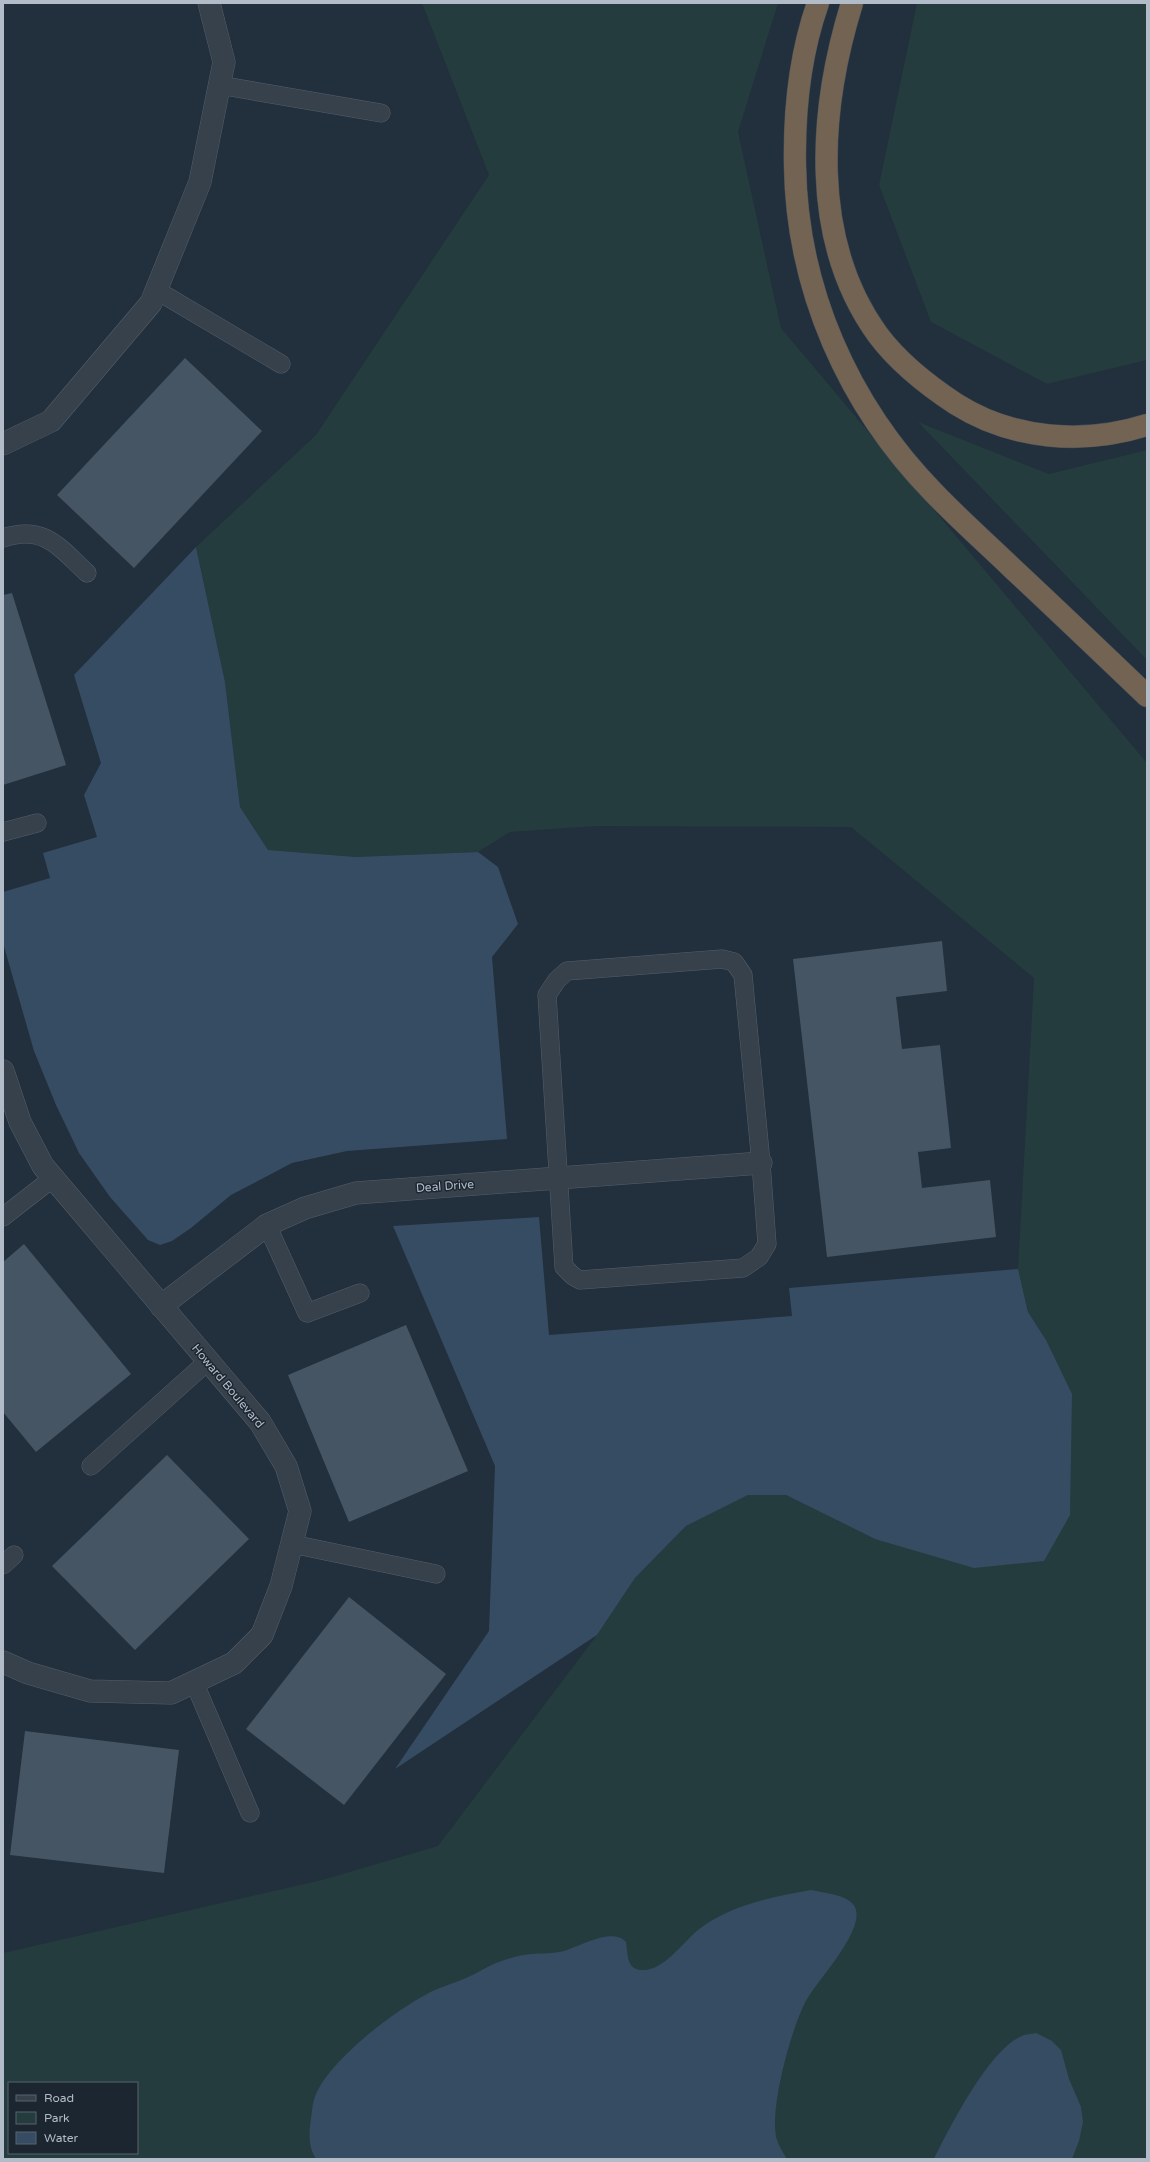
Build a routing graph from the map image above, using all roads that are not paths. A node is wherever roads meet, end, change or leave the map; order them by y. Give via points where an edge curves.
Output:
1 (209, 3) edge
2 (818, 3) edge
3 (852, 3) edge
4 (219, 86) junction
5 (381, 113) dead end
6 (156, 290) junction
7 (281, 364) dead end
8 (1147, 424) edge
9 (3, 444) edge
10 (3, 538) edge
11 (87, 573) dead end
12 (1147, 696) edge
13 (37, 823) dead end
14 (3, 832) edge
15 (3, 1071) edge
16 (761, 1163) junction
17 (53, 1178) junction
18 (559, 1178) junction
19 (3, 1218) edge
20 (267, 1225) junction
21 (360, 1293) dead end
22 (161, 1306) junction
23 (208, 1361) junction
24 (91, 1466) dead end
25 (292, 1544) junction
26 (436, 1574) dead end
27 (3, 1662) edge
28 (194, 1682) junction
29 (250, 1813) dead end

1 - 4 street via 224,62
2 - 12 highway via 806,49 799,93 794,138 795,184 808,275 838,354 884,432 934,493
3 - 8 highway via 841,39 832,84 827,128 827,178 832,222 842,264 857,301 879,335 905,365 936,391 970,412 1000,426 1033,434 1066,436 1101,435
4 - 5 lane
4 - 6 street via 200,182
6 - 7 lane
6 - 9 street via 151,303 51,421
10 - 11 lane via 11,535 40,535 51,540
13 - 14 lane
15 - 17 street, Howard Boulevard via 20,1122 43,1166
16 - 18 street, Deal Drive
16 - 18 lane via 767,1244 759,1258 743,1268 580,1280 564,1267
16 - 18 lane via 742,975 734,962 722,959 567,971 557,980 548,995
17 - 19 lane
17 - 22 street, Howard Boulevard
18 - 20 street, Deal Drive via 356,1193 305,1208
20 - 21 lane via 306,1313
20 - 22 street, Deal Drive
22 - 23 street, Howard Boulevard
23 - 24 lane
23 - 25 street, Howard Boulevard via 260,1422 286,1466 300,1511
25 - 26 lane
25 - 28 street, Howard Boulevard via 281,1586 262,1635 234,1663
27 - 28 street, Howard Boulevard via 28,1673 90,1691 170,1693
28 - 29 lane

